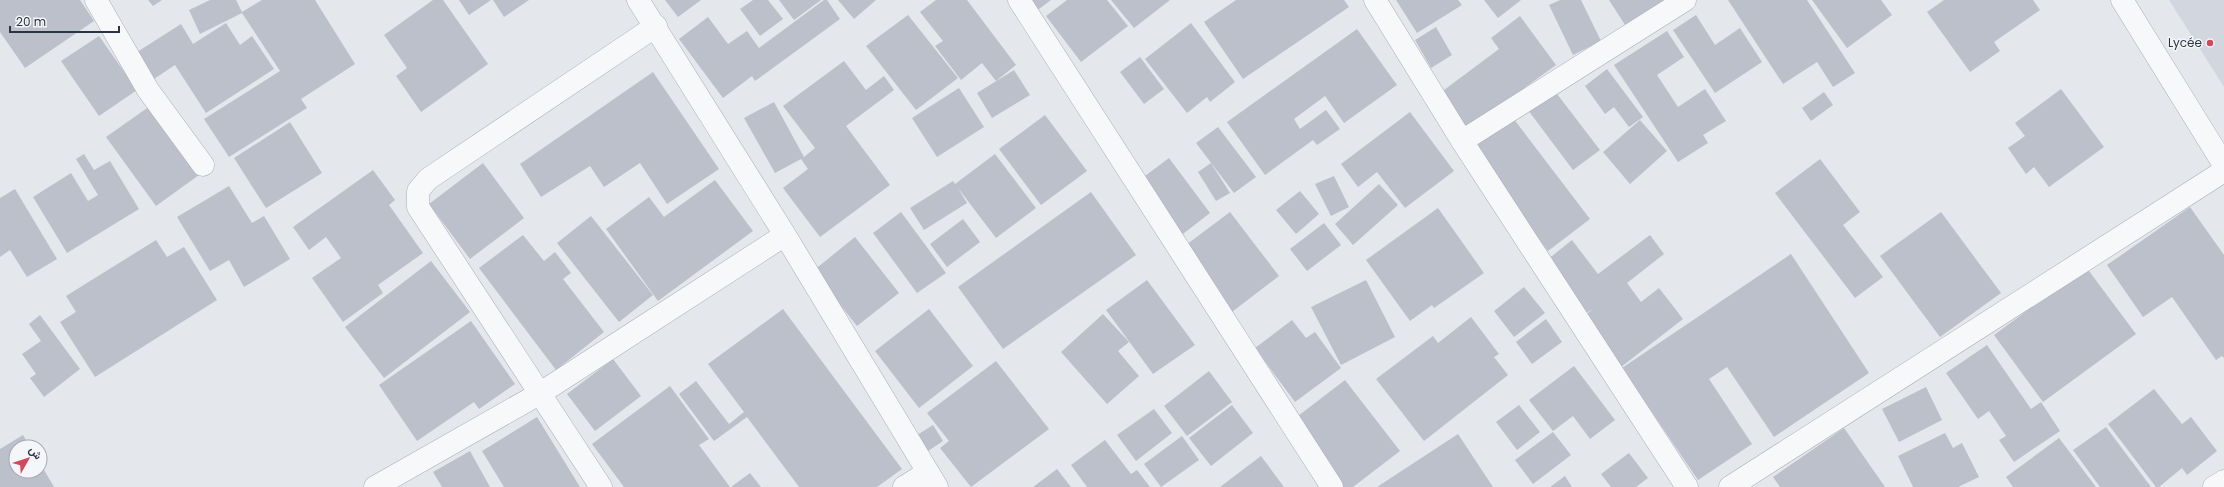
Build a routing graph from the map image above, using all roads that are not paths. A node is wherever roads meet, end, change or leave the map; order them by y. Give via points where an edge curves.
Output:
1 (96, 0) edge
2 (638, 0) edge
3 (1019, 0) edge
4 (1375, 0) edge
5 (1685, 0) edge
6 (2122, 0) edge
7 (656, 26) junction
8 (1462, 141) junction
9 (204, 165) dead end
10 (2224, 165) edge
11 (2224, 171) edge
12 (785, 235) junction
13 (539, 394) junction
14 (932, 480) edge
15 (2224, 481) edge
16 (375, 487) edge
17 (601, 487) edge
18 (904, 487) edge
19 (1332, 487) edge
20 (1687, 487) edge
21 (1730, 487) edge
22 (2214, 487) edge

1 - 9 street via 148,90
2 - 7 street
3 - 19 street
4 - 8 street
5 - 8 street
6 - 10 street
7 - 12 street
7 - 13 street via 428,179 418,191 418,207
8 - 20 street
11 - 21 street
12 - 13 street
12 - 14 street
13 - 16 street
13 - 17 street
14 - 18 street
15 - 22 street

